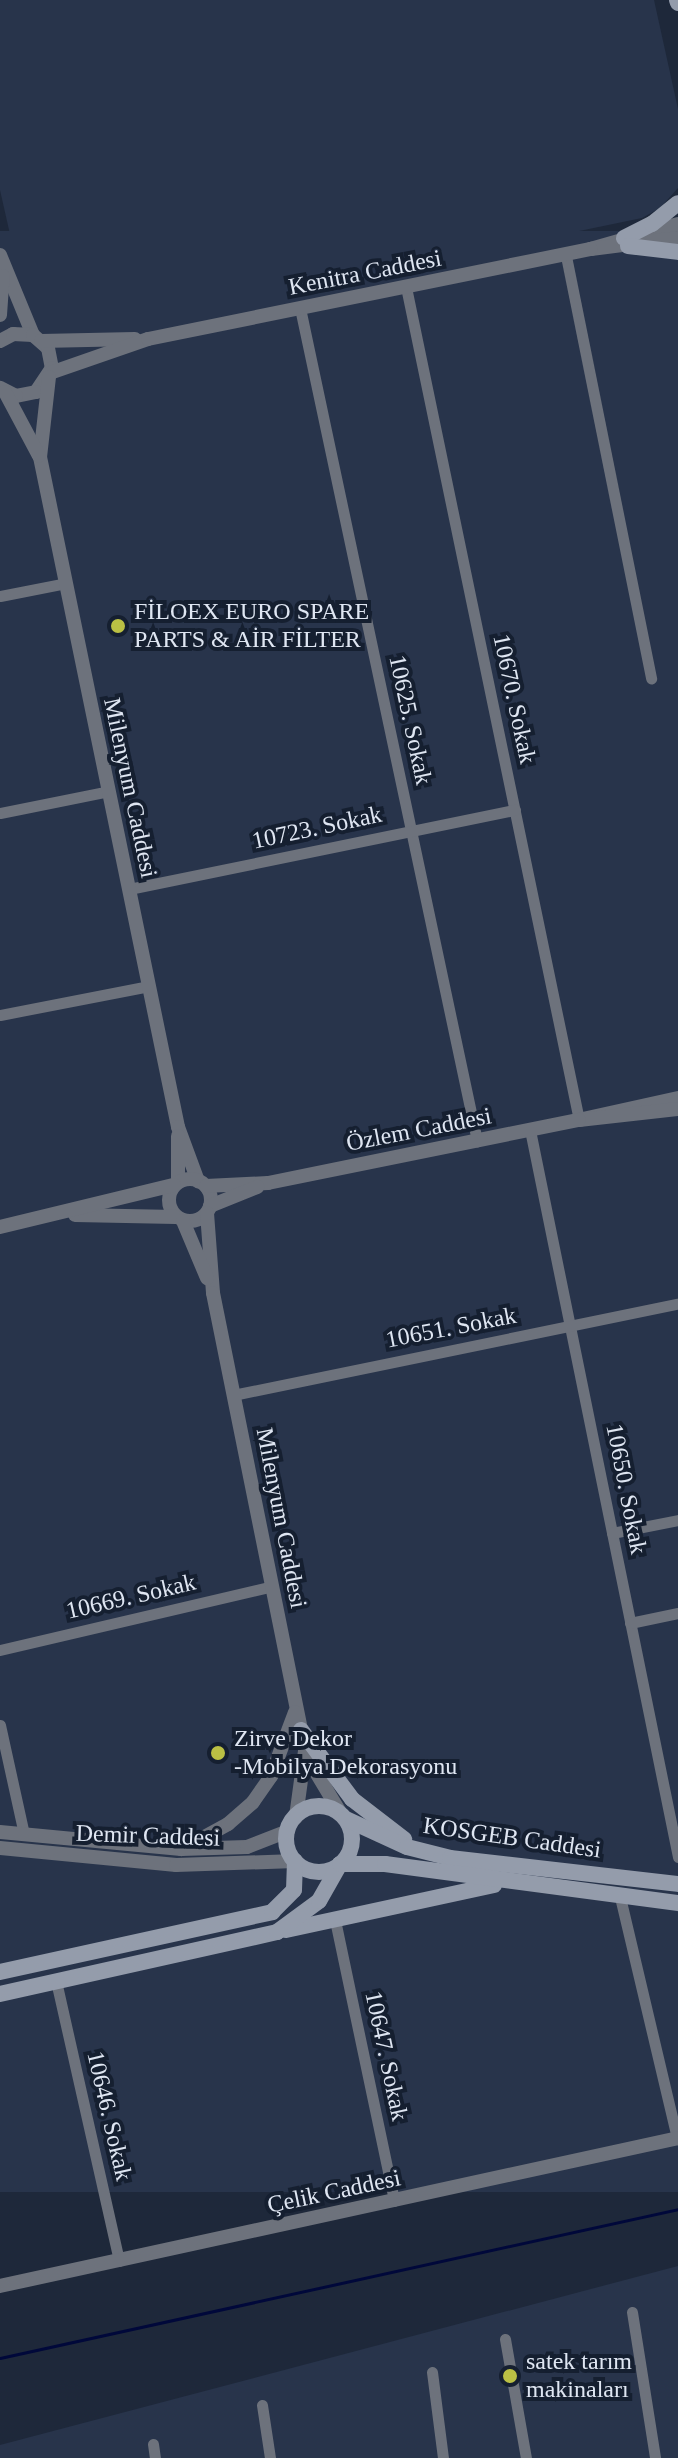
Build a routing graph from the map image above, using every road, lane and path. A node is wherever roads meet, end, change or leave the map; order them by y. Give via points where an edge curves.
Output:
1 (678, 203) edge
2 (678, 224) edge
3 (678, 238) edge
4 (626, 242) junction
5 (678, 252) edge
6 (0, 255) edge
7 (566, 256) junction
8 (3, 272) junction
9 (406, 287) junction
10 (300, 308) junction
11 (0, 315) edge
12 (37, 338) junction
13 (148, 339) junction
14 (0, 341) edge
15 (50, 375) junction
16 (3, 390) edge
17 (40, 457) junction
18 (66, 583) junction
19 (0, 596) edge
20 (651, 679) dead end
21 (109, 791) junction
22 (515, 810) junction
23 (0, 813) edge
24 (411, 831) junction
25 (129, 889) junction
26 (149, 986) junction
27 (0, 1015) edge
28 (678, 1098) edge
29 (678, 1109) edge
30 (579, 1120) junction
31 (178, 1127) junction
32 (530, 1130) junction
33 (477, 1141) junction
34 (268, 1183) junction
35 (176, 1184) junction
36 (202, 1184) junction
37 (209, 1209) junction
38 (59, 1215) junction
39 (180, 1219) junction
40 (0, 1227) edge
41 (213, 1293) junction
42 (678, 1304) edge
43 (570, 1327) junction
44 (233, 1395) junction
45 (678, 1520) edge
46 (612, 1533) junction
47 (272, 1586) junction
48 (678, 1613) edge
49 (630, 1623) junction
50 (0, 1650) edge
51 (296, 1708) junction
52 (0, 1725) edge
53 (301, 1730) junction
54 (305, 1751) junction
55 (343, 1817) junction
56 (292, 1824) junction
57 (0, 1832) edge
58 (24, 1834) junction
59 (0, 1848) edge
60 (181, 1849) junction
61 (430, 1854) junction
62 (678, 1857) edge
63 (295, 1861) junction
64 (340, 1864) junction
65 (501, 1883) junction
66 (678, 1884) edge
67 (620, 1897) junction
68 (678, 1903) edge
69 (335, 1920) junction
70 (277, 1932) junction
71 (0, 1972) edge
72 (56, 1981) junction
73 (0, 1994) edge
74 (677, 2138) edge
75 (394, 2201) junction
76 (119, 2261) junction
77 (0, 2286) edge
78 (632, 2312) dead end
79 (505, 2339) dead end
80 (432, 2372) dead end
81 (262, 2405) dead end
82 (153, 2444) dead end
83 (155, 2458) edge
84 (270, 2458) edge
85 (443, 2458) edge
86 (526, 2458) edge
87 (655, 2458) edge

1 - 4 main road
2 - 4 street, Kenitra Caddesi
3 - 4 street, Kenitra Caddesi
4 - 5 main road
4 - 7 street, Kenitra Caddesi
6 - 8 street
7 - 9 street, Kenitra Caddesi
7 - 20 street
8 - 11 street
8 - 12 street
9 - 10 street, Kenitra Caddesi
9 - 22 street, 10670. Sokak
10 - 13 street, Kenitra Caddesi
10 - 24 street, 10625. Sokak
12 - 13 street
12 - 14 street via 13,334
12 - 15 street via 51,358
13 - 15 street
15 - 16 street via 26,396
15 - 17 street
16 - 17 street
17 - 18 street, Milenyum Caddesi
18 - 19 street
18 - 21 street, Milenyum Caddesi
21 - 23 street
21 - 25 street, Milenyum Caddesi
22 - 24 street, 10723. Sokak
22 - 30 street, 10670. Sokak
24 - 25 street, 10723. Sokak
24 - 33 street, 10625. Sokak
25 - 26 street, Milenyum Caddesi
26 - 27 street
26 - 31 street, Milenyum Caddesi
28 - 30 street, Özlem Caddesi
29 - 30 street, Özlem Caddesi
30 - 32 street, Özlem Caddesi
31 - 35 street
31 - 36 street
32 - 33 street, Özlem Caddesi
32 - 43 street, 10650. Sokak
33 - 34 street, Özlem Caddesi
34 - 36 street, Özlem Caddesi
34 - 37 street, Özlem Caddesi
35 - 36 street
35 - 38 street
35 - 39 street via 168,1198
36 - 37 street
37 - 39 street via 196,1221
37 - 41 street
38 - 39 street
38 - 40 street
39 - 41 street
41 - 44 street, Milenyum Caddesi
42 - 43 street, 10651. Sokak
43 - 44 street, 10651. Sokak
43 - 46 street, 10650. Sokak
44 - 47 street, Milenyum Caddesi
45 - 46 street
46 - 49 street, 10650. Sokak
47 - 50 street, 10669. Sokak
47 - 51 street, Milenyum Caddesi
48 - 49 street
49 - 62 street, 10650. Sokak
51 - 53 street, Milenyum Caddesi
51 - 60 street via 278,1763 253,1802 228,1824
52 - 58 street
53 - 54 street, Milenyum Caddesi
53 - 61 main road via 352,1799
54 - 55 street, Milenyum Caddesi
54 - 56 street, Milenyum Caddesi
55 - 56 main road via 318,1806
55 - 61 main road, KOSGEB Caddesi
55 - 64 main road via 352,1843
56 - 60 street, Demir Caddesi via 247,1847
56 - 63 main road
57 - 58 street, Demir Caddesi
58 - 60 street, Demir Caddesi
59 - 63 street, Demir Caddesi via 176,1865
61 - 66 main road, KOSGEB Caddesi
63 - 64 main road via 317,1871
63 - 71 main road via 294,1890 272,1912
64 - 65 main road, KOSGEB Caddesi via 385,1864
64 - 70 main road, KOSGEB Caddesi via 319,1901
65 - 67 main road, KOSGEB Caddesi
65 - 69 main road, KOSGEB Caddesi
67 - 68 main road, KOSGEB Caddesi
67 - 74 street
69 - 70 main road, KOSGEB Caddesi
69 - 75 street, 10647. Sokak
70 - 72 main road, KOSGEB Caddesi
72 - 73 main road, KOSGEB Caddesi
72 - 76 street, 10646. Sokak
74 - 75 street, Çelik Caddesi
75 - 76 street, Çelik Caddesi
76 - 77 street, Çelik Caddesi
78 - 87 street
79 - 86 street
80 - 85 street
81 - 84 street
82 - 83 street

